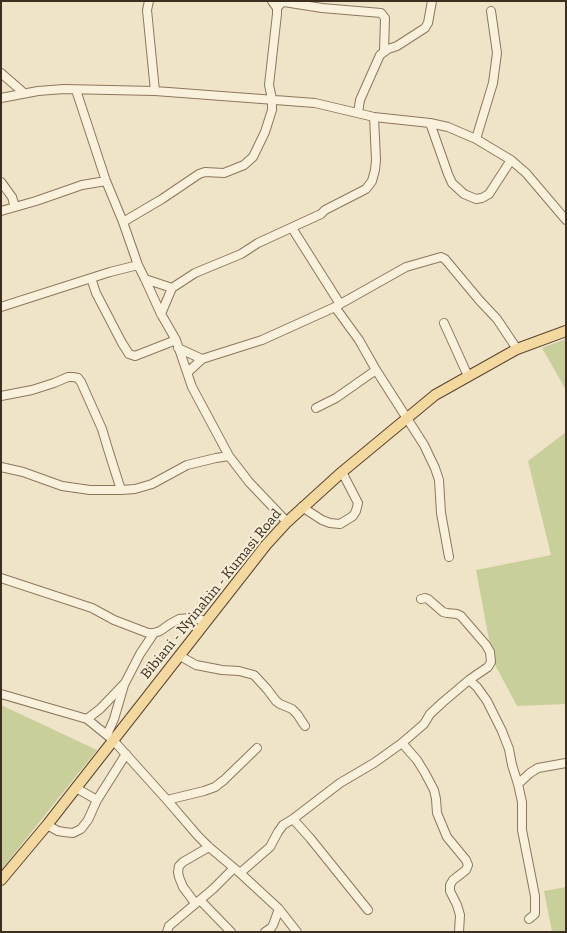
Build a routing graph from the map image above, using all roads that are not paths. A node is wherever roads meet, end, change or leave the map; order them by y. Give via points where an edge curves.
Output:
1 (149, 1) edge
2 (432, 1) edge
3 (288, 2) edge
4 (274, 4) edge
5 (491, 11) dead end
6 (384, 51) junction
7 (1, 73) edge
8 (76, 90) junction
9 (155, 91) junction
10 (24, 93) junction
11 (1, 98) edge
12 (272, 99) junction
13 (358, 113) junction
14 (374, 117) junction
15 (430, 123) junction
16 (476, 139) junction
17 (511, 160) junction
18 (106, 181) junction
19 (1, 182) edge
20 (15, 207) junction
21 (1, 211) edge
22 (566, 220) edge
23 (123, 222) junction
24 (292, 228) junction
25 (138, 265) junction
26 (91, 278) junction
27 (145, 279) junction
28 (172, 288) junction
29 (337, 306) junction
30 (1, 307) edge
31 (161, 314) junction
32 (444, 323) dead end
33 (566, 331) edge
34 (177, 344) junction
35 (516, 349) junction
36 (202, 359) junction
37 (376, 370) junction
38 (188, 372) junction
39 (468, 376) junction
40 (1, 396) edge
41 (316, 408) dead end
42 (407, 418) junction
43 (229, 456) junction
44 (1, 467) edge
45 (342, 472) junction
46 (121, 490) junction
47 (302, 508) junction
48 (287, 522) junction
49 (449, 558) dead end
50 (1, 578) edge
51 (421, 599) dead end
52 (207, 622) junction
53 (154, 633) junction
54 (180, 656) junction
55 (469, 680) junction
56 (125, 683) junction
57 (1, 694) edge
58 (87, 719) junction
59 (305, 726) dead end
60 (110, 738) junction
61 (402, 743) junction
62 (257, 748) dead end
63 (126, 754) junction
64 (566, 763) edge
65 (518, 784) junction
66 (76, 788) junction
67 (97, 800) junction
68 (167, 800) junction
69 (293, 820) junction
70 (47, 825) junction
71 (209, 847) junction
72 (237, 870) junction
73 (1, 880) edge
74 (198, 901) junction
75 (279, 909) junction
76 (368, 910) dead end
77 (530, 919) dead end
78 (167, 932) edge
79 (231, 932) edge
80 (265, 932) edge
81 (297, 932) edge
82 (459, 932) edge

1 - 9 street via 147,10
2 - 6 street via 425,28
3 - 4 street
3 - 6 street via 381,13 385,18
4 - 12 street via 276,35 269,85
5 - 16 street via 497,53
6 - 13 street via 360,100
7 - 10 street
8 - 9 street
8 - 10 street
8 - 18 street
9 - 12 street
10 - 11 street
12 - 13 street via 315,103
12 - 23 street via 265,132 253,156 244,165 224,173 199,174
13 - 14 street
14 - 15 street
14 - 24 street via 376,160 369,186
15 - 16 street
15 - 17 street via 452,183 464,194 476,199 489,194
16 - 17 street
17 - 22 street
18 - 20 street via 82,185
18 - 23 street
19 - 20 street
20 - 21 street
23 - 25 street
24 - 28 street via 196,273
24 - 29 street
25 - 26 street
25 - 27 street
26 - 30 street
26 - 34 street via 129,354 135,356
27 - 28 street
27 - 31 street
28 - 31 street
29 - 35 street via 406,267 441,257 497,319
29 - 36 street via 262,340
29 - 37 street
31 - 34 street
32 - 39 street
33 - 35 main road, Bibiani - Nyinahin - Kumasi Road
34 - 36 street
34 - 38 street
35 - 39 main road, Bibiani - Nyinahin - Kumasi Road
36 - 38 street
37 - 41 street
37 - 42 street
38 - 43 street via 192,387
39 - 42 main road, Bibiani - Nyinahin - Kumasi Road via 435,395
40 - 46 street via 32,390 68,377 78,378 102,429
42 - 45 main road, Bibiani - Nyinahin - Kumasi Road
42 - 49 street via 424,445 439,480
43 - 46 street via 187,465 152,484
43 - 48 street
44 - 46 street via 62,486
45 - 47 main road, Bibiani - Nyinahin - Kumasi Road
45 - 47 street via 358,503 354,516 340,524 330,523
47 - 48 main road, Bibiani - Nyinahin - Kumasi Road
48 - 52 main road, Bibiani - Nyinahin - Kumasi Road
50 - 53 street via 92,608 114,620
51 - 55 street via 428,599 443,612 459,614 486,645 490,652 490,665
52 - 53 street via 180,619
52 - 54 main road, Bibiani - Nyinahin - Kumasi Road
53 - 56 street
54 - 59 street via 196,665 254,675 276,701 292,709
54 - 60 main road, Bibiani - Nyinahin - Kumasi Road
55 - 61 street
55 - 65 street via 477,687 502,731
56 - 58 street
56 - 60 street
57 - 58 street
58 - 60 street
60 - 63 street
60 - 66 main road, Bibiani - Nyinahin - Kumasi Road
61 - 69 street via 340,783
61 - 82 street via 425,773 434,790 437,813 447,837 468,865 450,885 460,915
62 - 68 street via 215,787
63 - 67 street
63 - 68 street
64 - 65 street via 538,768
65 - 77 street via 522,830 535,896 534,914
66 - 67 street
66 - 70 main road, Bibiani - Nyinahin - Kumasi Road
67 - 70 street via 81,829 73,833
68 - 71 street
69 - 72 street via 278,832 270,847
69 - 76 street
70 - 73 main road, Bibiani - Nyinahin - Kumasi Road
71 - 72 street
71 - 74 street via 179,866 183,887
72 - 74 street
72 - 75 street
74 - 78 street
74 - 79 street
75 - 80 street via 271,928
75 - 81 street

